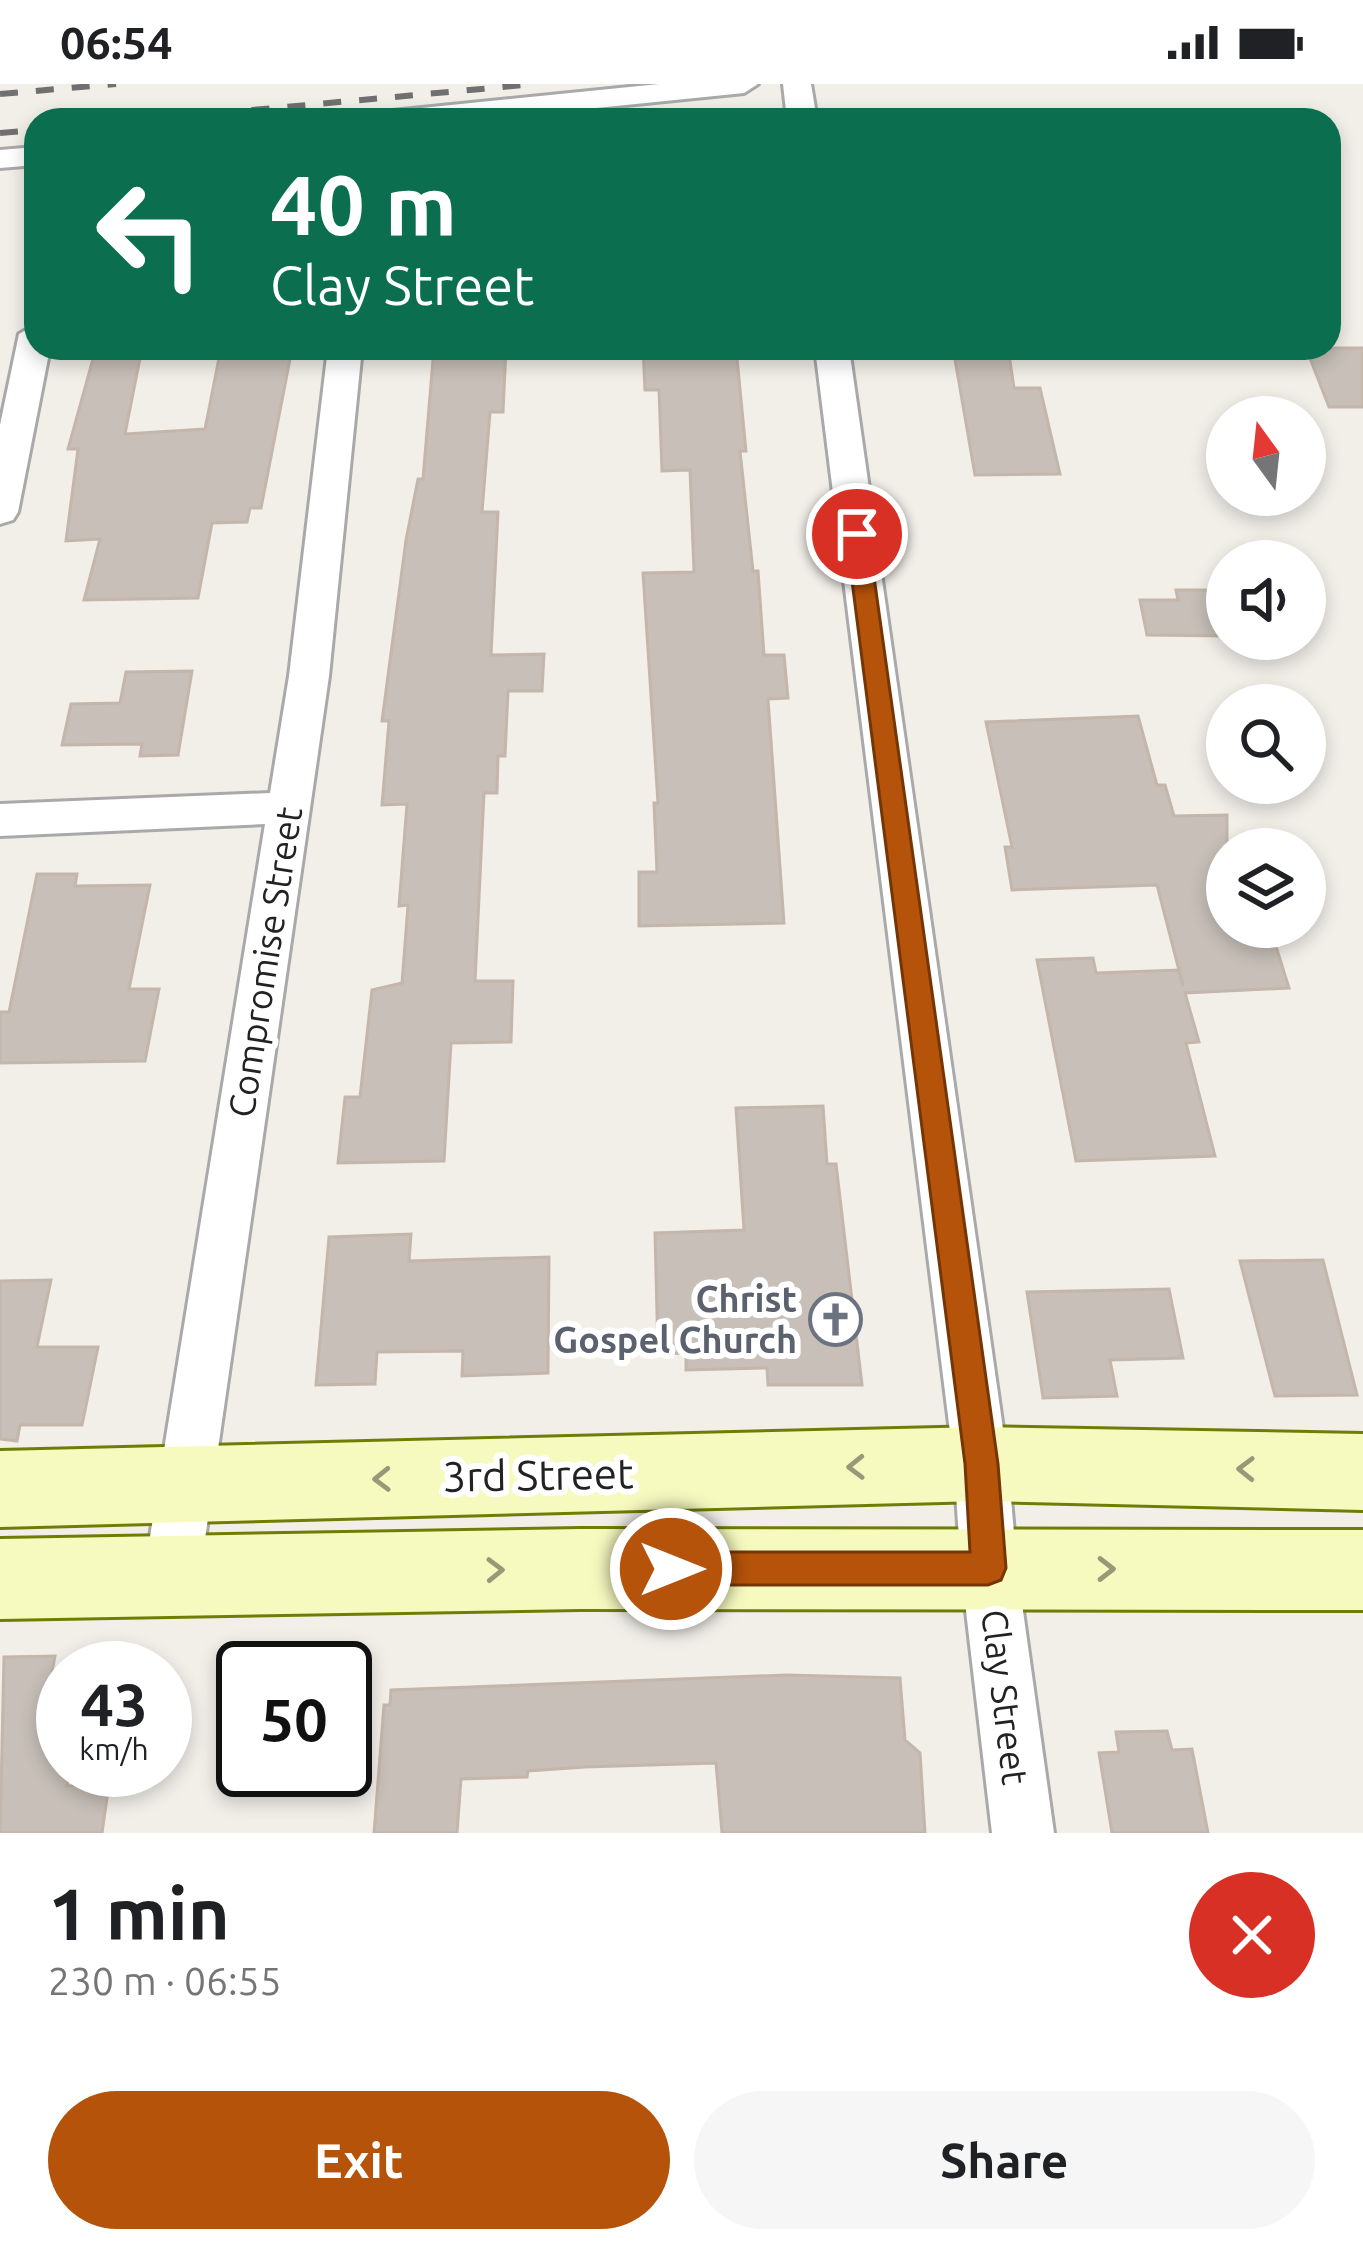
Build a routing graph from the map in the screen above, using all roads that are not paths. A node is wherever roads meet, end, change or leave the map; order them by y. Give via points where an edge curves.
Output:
1 (745, 84) edge
2 (510, 108) edge
3 (31, 360) edge
4 (344, 360) edge
5 (834, 360) edge
6 (0, 512) edge
7 (288, 808) junction
8 (0, 820) edge
9 (981, 1464) junction
10 (1363, 1472) edge
11 (187, 1484) junction
12 (0, 1490) edge
13 (988, 1568) junction
14 (1363, 1570) edge
15 (172, 1574) junction
16 (0, 1579) edge
17 (1023, 1833) edge

1 - 2 street
3 - 6 street
4 - 7 street, Compromise Street
5 - 9 street, Clay Street
7 - 8 street
7 - 11 street, Compromise Street
10 -> 9 main road, 3rd Street
9 -> 11 main road, 3rd Street
9 - 13 street, Clay Street
11 - 12 main road, 3rd Street
11 - 15 street, Compromise Street
13 -> 14 main road
15 -> 13 main road
13 - 17 street, Clay Street
15 - 16 main road

